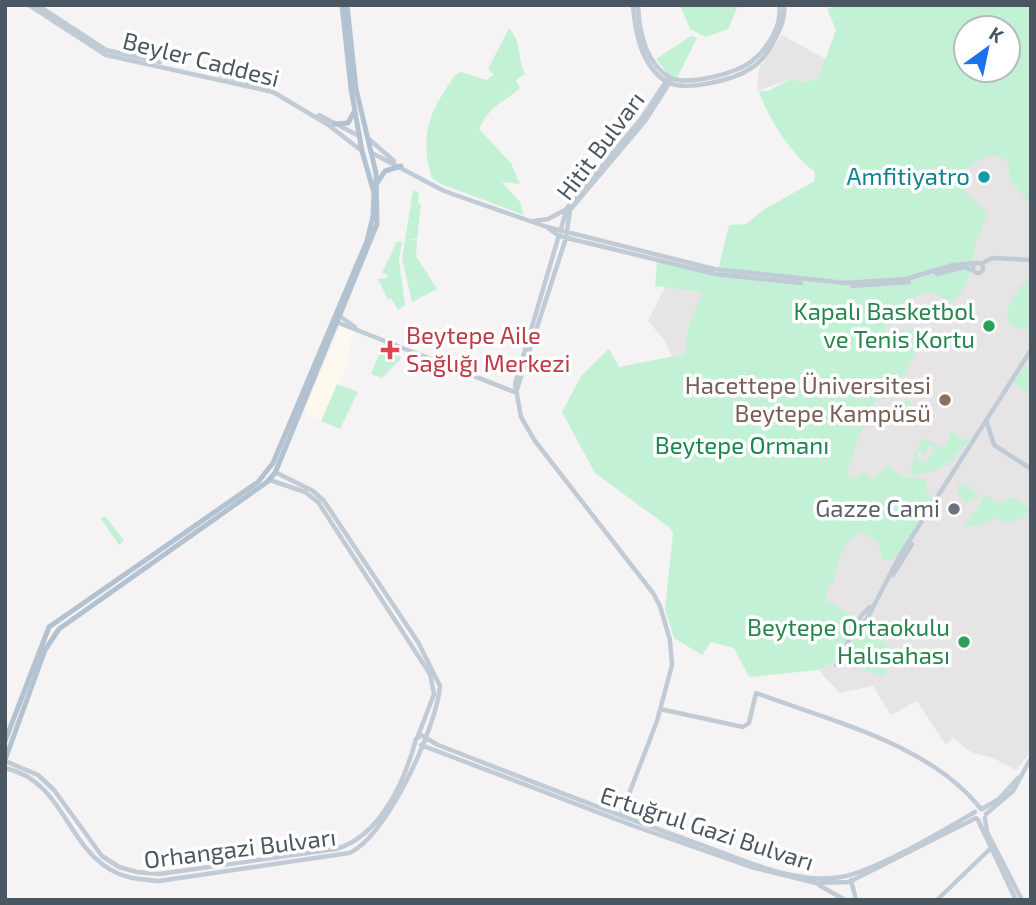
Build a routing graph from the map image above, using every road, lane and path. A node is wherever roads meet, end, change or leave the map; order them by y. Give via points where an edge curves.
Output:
1 (30, 5) edge
2 (37, 5) edge
3 (344, 5) edge
4 (635, 5) edge
5 (782, 7) edge
6 (155, 63) junction
7 (170, 66) junction
8 (669, 80) junction
9 (354, 109) junction
10 (360, 120) junction
11 (334, 124) junction
12 (359, 136) junction
13 (370, 141) junction
14 (362, 151) junction
15 (374, 154) junction
16 (375, 163) junction
17 (367, 165) junction
18 (401, 166) junction
19 (377, 182) junction
20 (589, 184) junction
21 (567, 208) junction
22 (526, 220) junction
23 (547, 228) junction
24 (561, 230) junction
25 (566, 235) junction
26 (559, 236) junction
27 (1031, 260) edge
28 (978, 263) junction
29 (750, 271) junction
30 (974, 271) junction
31 (750, 278) junction
32 (337, 319) junction
33 (537, 321) junction
34 (1031, 350) edge
35 (517, 391) junction
36 (988, 418) junction
37 (979, 433) junction
38 (988, 433) junction
39 (1031, 469) edge
40 (270, 474) junction
41 (51, 626) junction
42 (46, 632) junction
43 (411, 633) junction
44 (54, 634) junction
45 (405, 636) junction
46 (836, 665) dead end
47 (660, 709) junction
48 (417, 738) junction
49 (5, 741) edge
50 (424, 742) junction
51 (1031, 758) edge
52 (5, 760) edge
53 (5, 768) edge
54 (622, 812) dead end
55 (980, 814) junction
56 (357, 840) junction
57 (351, 844) junction
58 (994, 847) junction
59 (359, 848) junction
60 (98, 851) junction
61 (93, 856) junction
62 (851, 880) junction
63 (817, 881) junction
64 (1018, 899) edge
65 (845, 900) edge
66 (856, 900) edge
67 (937, 900) edge

1 - 6 main road, Beyler Caddesi via 106,55
2 - 6 main road, Beyler Caddesi via 106,50
3 - 9 main road
3 - 10 main road
4 - 8 main road via 637,35 648,58
5 - 8 main road via 782,28 749,67 691,86
6 - 7 main road, Beyler Caddesi
7 - 11 main road, Beyler Caddesi via 270,87
7 - 14 main road, Beyler Caddesi via 273,92 334,128
8 - 20 main road, Hitit Bulvarı
9 - 10 main road
9 - 11 main road via 348,123
10 - 12 main road
10 - 13 main road
11 - 12 main road, Beyler Caddesi
12 - 13 main road
12 - 14 main road
13 - 15 main road
13 - 18 main road
14 - 15 main road
14 - 17 main road
15 - 16 main road
15 - 18 main road
16 - 17 main road via 370,160
16 - 19 main road
17 - 32 main road via 374,193 372,228
18 - 19 main road via 384,171
18 - 22 main road via 444,191
19 - 32 main road via 375,234
20 - 21 main road, Hitit Bulvarı
20 - 25 main road, Hitit Bulvarı via 571,209
21 - 22 main road via 548,219
21 - 24 main road, Hitit Bulvarı
22 - 23 main road
23 - 24 main road, Hitit Bulvarı
23 - 26 main road, Hitit Bulvarı
24 - 25 main road, Hitit Bulvarı
24 - 26 main road, Hitit Bulvarı
25 - 26 main road, Hitit Bulvarı
25 - 29 main road via 714,269
25 - 31 main road via 653,261
25 - 33 main road
26 - 33 main road
27 - 28 main road via 992,258
28 - 29 main road via 883,282 812,281
28 - 30 main road
28 - 30 main road via 981,271
29 - 31 main road via 746,275
30 - 31 main road via 960,267 913,281 874,286
32 - 35 main road
32 - 40 main road
33 - 35 main road
34 - 36 main road
35 - 47 main road via 521,416 536,441 660,606 673,652
36 - 37 main road
36 - 38 main road
37 - 38 main road
37 - 46 main road
38 - 39 main road via 998,449
40 - 41 main road
40 - 43 main road, Orhangazi Bulvarı via 313,491 324,501
40 - 44 main road
40 - 45 main road, Orhangazi Bulvarı via 318,502
41 - 42 main road
41 - 44 main road
42 - 44 main road
42 - 49 main road
43 - 45 main road
43 - 50 main road, Orhangazi Bulvarı via 440,686
44 - 52 main road
45 - 48 main road, Orhangazi Bulvarı via 434,687
47 - 54 main road
47 - 55 main road via 743,727 749,723 756,693 930,762 969,794
48 - 50 main road
48 - 56 main road, Orhangazi Bulvarı via 395,795
50 - 59 main road, Orhangazi Bulvarı via 399,798
50 - 63 main road, Ertuğrul Gazi Bulvarı via 631,825 749,866
51 - 55 main road via 1019,778
52 - 60 main road, Orhangazi Bulvarı via 46,781
53 - 61 main road, Orhangazi Bulvarı via 41,785
55 - 58 main road
55 - 62 main road, Ertuğrul Gazi Bulvarı
55 - 63 main road, Ertuğrul Gazi Bulvarı via 864,870
56 - 57 main road, Orhangazi Bulvarı
56 - 59 main road
57 - 59 main road
57 - 60 main road, Orhangazi Bulvarı via 159,874 119,867
58 - 64 main road
58 - 67 main road
59 - 61 main road, Orhangazi Bulvarı via 159,881 116,873
60 - 61 main road
62 - 63 main road, Ertuğrul Gazi Bulvarı
62 - 66 main road
63 - 65 main road

